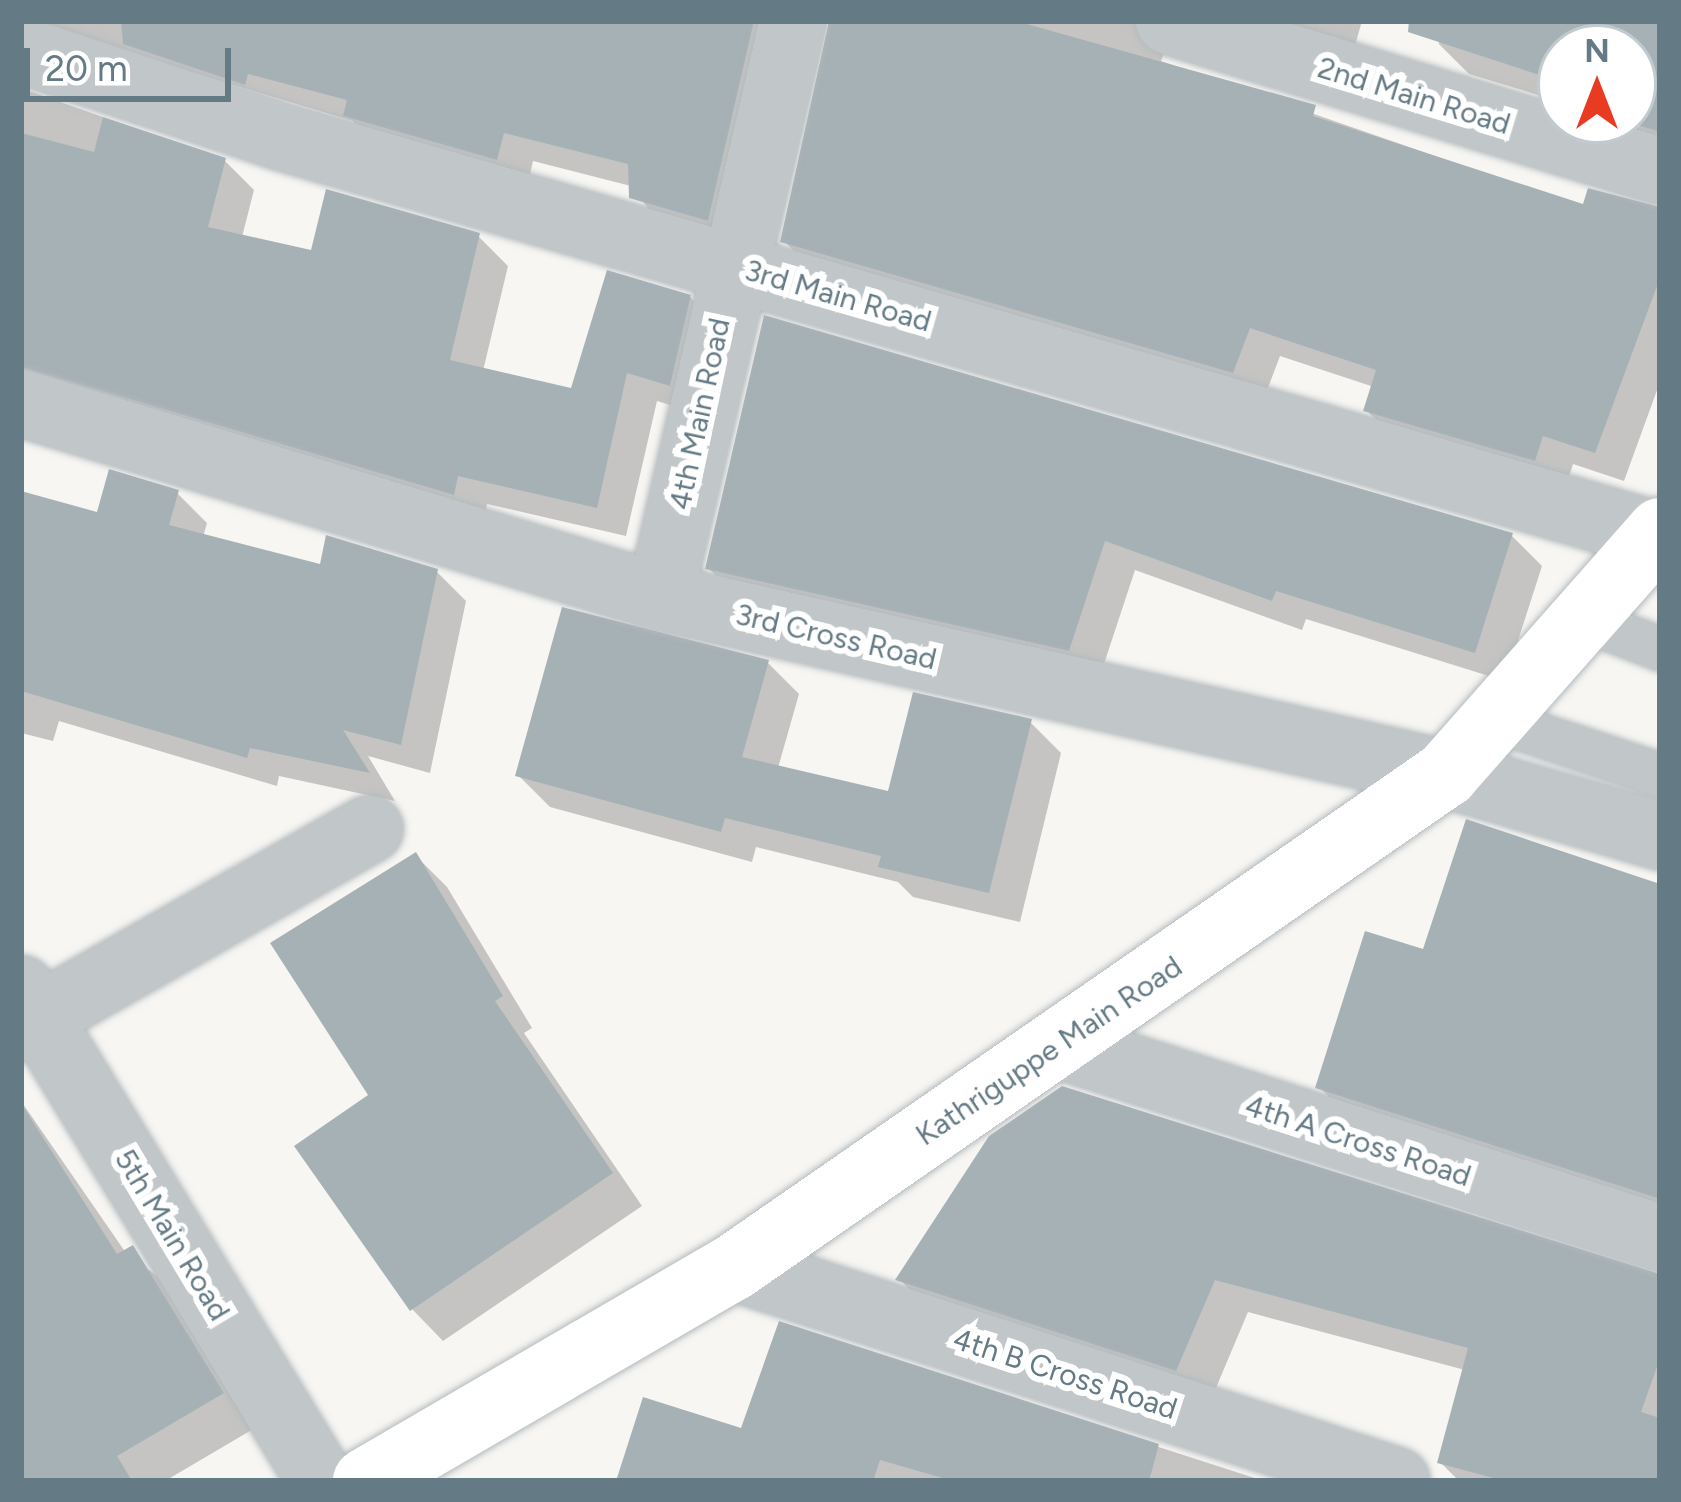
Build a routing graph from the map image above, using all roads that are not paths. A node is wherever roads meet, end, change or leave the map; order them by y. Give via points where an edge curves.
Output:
1 (793, 21) edge
2 (1169, 21) edge
3 (21, 50) edge
4 (1660, 171) edge
5 (733, 266) junction
6 (21, 403) edge
7 (1658, 533) edge
8 (660, 597) junction
9 (1582, 619) junction
10 (1660, 649) edge
11 (1494, 720) junction
12 (1446, 774) junction
13 (1660, 775) edge
14 (370, 829) dead end
15 (1660, 836) edge
16 (27, 1011) edge
17 (1055, 1044) junction
18 (1660, 1238) edge
19 (734, 1267) junction
20 (397, 1474) edge
21 (321, 1481) edge
22 (1396, 1481) edge

1 - 5 street, 4th Main Road
2 - 4 street, 2nd Main Road
3 - 5 street, 3rd Main Road
5 - 7 street, 3rd Main Road
5 - 8 street, 4th Main Road
6 - 8 street, 3rd Cross Road
7 - 9 main road, Kathriguppe Main Road
8 - 12 street, 3rd Cross Road
9 - 10 lane
9 - 11 main road, Kathriguppe Main Road
11 - 12 main road, Kathriguppe Main Road
11 - 13 lane
12 - 15 street, 3rd Cross Road
12 - 17 main road, Kathriguppe Main Road
14 - 16 street
16 - 21 street, 5th Main Road
17 - 18 street, 4th A Cross Road
17 - 19 main road, Kathriguppe Main Road
19 - 20 main road, Kathriguppe Main Road
19 - 22 street, 4th B Cross Road

